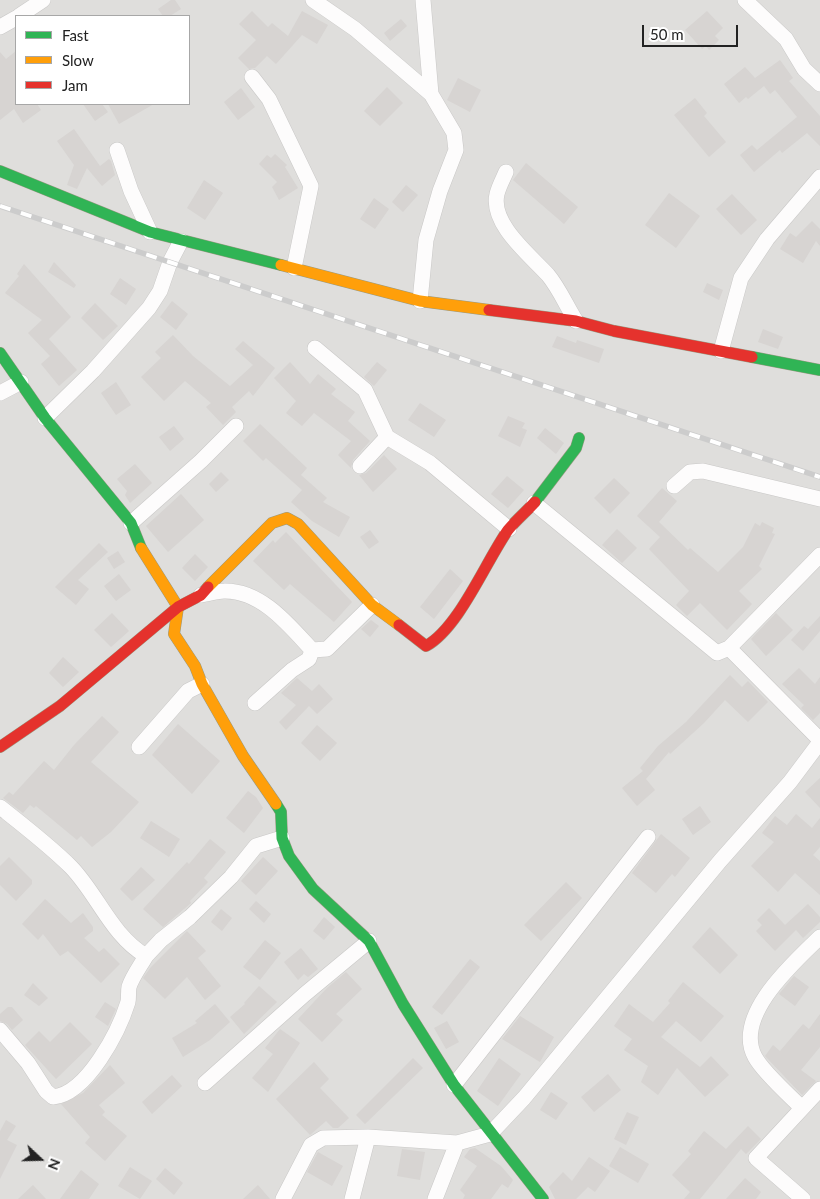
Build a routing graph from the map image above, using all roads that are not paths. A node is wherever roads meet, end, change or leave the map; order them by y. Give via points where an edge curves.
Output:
1 (43, 0) edge
2 (313, 0) edge
3 (423, 0) edge
4 (745, 0) edge
5 (22, 15) edge
6 (15, 19) edge
7 (0, 27) edge
8 (252, 77) dead end
9 (820, 84) edge
10 (431, 94) junction
11 (118, 150) dead end
12 (0, 171) edge
13 (506, 172) dead end
14 (820, 176) edge
15 (150, 232) junction
16 (181, 241) junction
17 (294, 268) junction
18 (420, 301) junction
19 (576, 321) junction
20 (315, 348) dead end
21 (721, 351) junction
22 (0, 353) edge
23 (820, 370) edge
24 (21, 382) junction
25 (0, 393) edge
26 (45, 418) junction
27 (236, 426) dead end
28 (387, 437) junction
29 (579, 438) dead end
30 (360, 466) dead end
31 (674, 486) dead end
32 (820, 499) edge
33 (534, 503) junction
34 (131, 523) junction
35 (509, 529) junction
36 (820, 555) edge
37 (201, 595) junction
38 (372, 605) junction
39 (178, 607) junction
40 (728, 648) junction
41 (312, 650) junction
42 (202, 684) junction
43 (254, 703) dead end
44 (820, 741) edge
45 (0, 747) edge
46 (139, 747) dead end
47 (0, 807) edge
48 (648, 837) dead end
49 (282, 838) junction
50 (820, 937) edge
51 (369, 941) junction
52 (146, 956) junction
53 (0, 1030) edge
54 (205, 1083) dead end
55 (454, 1085) junction
56 (820, 1088) edge
57 (802, 1108) junction
58 (490, 1134) junction
59 (368, 1137) junction
60 (457, 1143) junction
61 (283, 1199) edge
62 (352, 1199) edge
63 (435, 1199) edge
64 (543, 1199) edge
65 (803, 1199) edge

1 - 5 street
2 - 10 street via 355,29
3 - 10 street
4 - 9 street via 786,39 804,68
6 - 7 street
8 - 17 street via 269,99 311,186
10 - 18 street via 454,133 456,150 426,240
11 - 15 street via 131,191
12 - 15 street
13 - 19 street via 497,194 496,207 504,225 519,246 550,277
14 - 21 street via 767,239 741,278
15 - 16 street
16 - 17 street
16 - 26 street via 150,308
17 - 18 street
18 - 19 street
19 - 21 street
20 - 28 street via 365,390
21 - 23 street
22 - 24 street
24 - 25 street
24 - 26 street
26 - 34 street
27 - 34 street
28 - 30 street
28 - 35 street via 430,463
29 - 33 street via 576,448
31 - 32 street via 690,472 703,471
33 - 35 street
33 - 40 street via 717,653
34 - 39 street via 142,551
35 - 38 street via 437,640 426,646
36 - 40 street
37 - 38 street via 272,523 287,518 298,524
37 - 39 street
37 - 41 street via 225,591 254,598 282,618
38 - 41 street via 327,649
39 - 42 street via 174,634 195,666
39 - 45 street via 60,706
40 - 44 street
41 - 43 street via 309,659
42 - 46 street via 188,691
42 - 49 street via 243,756 281,812
44 - 58 street via 790,782
47 - 52 street via 72,868 113,925
48 - 55 street
49 - 51 street via 289,856 313,889
49 - 52 street via 256,846 231,877
50 - 57 street via 775,983 759,1006 750,1029 754,1057
51 - 54 street
51 - 55 street via 403,1004
52 - 53 street via 130,986 128,1002 103,1054 85,1078 61,1096 53,1097 46,1091 28,1062
55 - 58 street
56 - 57 street
57 - 65 street via 756,1158
58 - 60 street
58 - 64 street
59 - 60 street
59 - 61 street via 323,1138 311,1145
59 - 62 street
60 - 63 street

